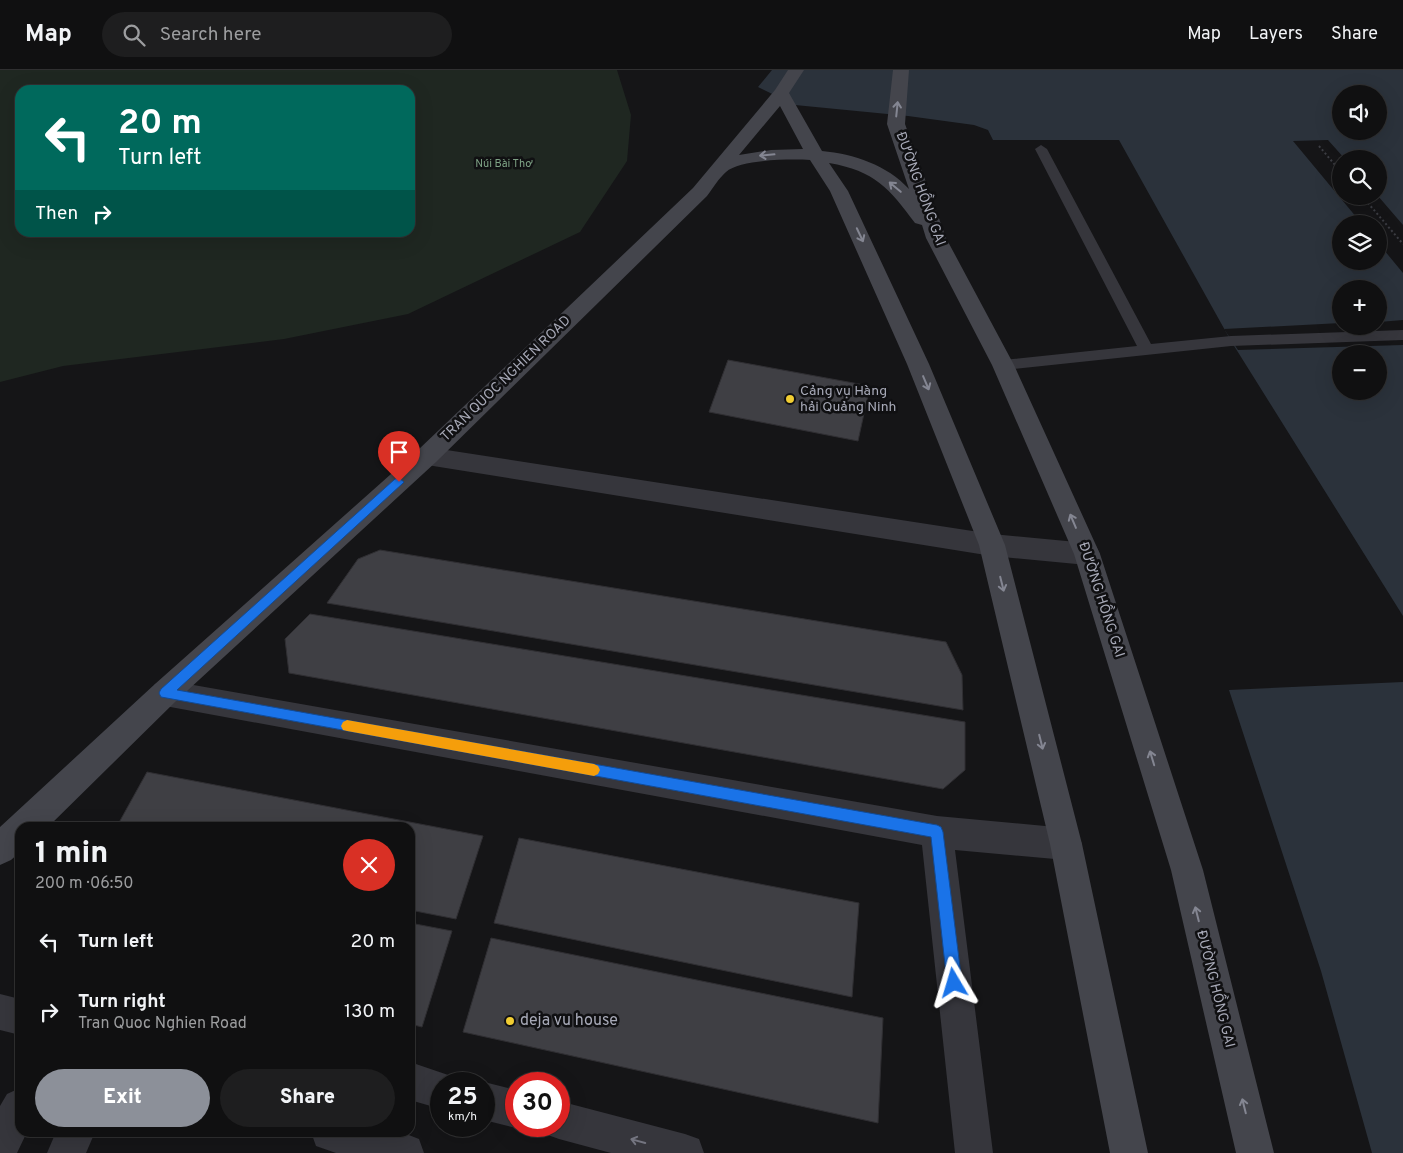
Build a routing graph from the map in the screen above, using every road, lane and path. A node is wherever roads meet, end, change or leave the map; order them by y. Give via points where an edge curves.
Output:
1 (796, 70) edge
2 (901, 70) edge
3 (780, 93) junction
4 (1318, 146) dead end
5 (1041, 149) dead end
6 (816, 156) junction
7 (1332, 162) edge
8 (720, 167) junction
9 (839, 191) junction
10 (700, 192) junction
11 (1370, 205) edge
12 (936, 238) junction
13 (1403, 244) edge
14 (1403, 335) edge
15 (1146, 349) junction
16 (1003, 365) junction
17 (426, 456) junction
18 (992, 545) junction
19 (1087, 554) junction
20 (165, 693) junction
21 (28, 822) edge
22 (937, 832) junction
23 (15, 835) edge
24 (1066, 844) junction
25 (0, 849) edge
26 (0, 1012) edge
27 (15, 1015) edge
28 (415, 1083) edge
29 (430, 1087) edge
30 (15, 1117) edge
31 (570, 1123) edge
32 (74, 1137) edge
33 (348, 1137) edge
34 (0, 1146) edge
35 (66, 1153) edge
36 (404, 1153) edge
37 (686, 1153) edge
38 (974, 1153) edge
39 (1129, 1153) edge
40 (1255, 1153) edge

1 - 3 street, TRAN QUOC NGHIEN ROAD
12 -> 2 street, ĐƯỜNG HỒNG GAI via 896,124
3 - 6 street
3 - 8 street, TRAN QUOC NGHIEN ROAD
4 - 7 path
5 - 15 lane
6 -> 8 street via 770,155 740,159
6 - 9 street
12 -> 6 street via 897,187 861,164
8 - 10 street, TRAN QUOC NGHIEN ROAD
9 - 10 street via 813,175 786,167 756,170
9 -> 18 street via 918,364
10 - 17 street, TRAN QUOC NGHIEN ROAD
11 - 13 path
12 - 16 street, ĐƯỜNG HỒNG GAI
14 - 15 lane via 1231,341
15 - 16 lane
19 -> 16 street, ĐƯỜNG HỒNG GAI
17 - 18 street
17 - 20 street, TRAN QUOC NGHIEN ROAD
18 - 19 street
18 -> 24 street
40 -> 19 street, ĐƯỜNG HỒNG GAI via 1187,870
20 - 21 street, TRAN QUOC NGHIEN ROAD
20 - 22 street
22 - 24 street
22 - 38 street
23 - 25 street, TRAN QUOC NGHIEN ROAD
24 - 39 street
26 - 27 street
28 - 29 street
30 - 34 street
37 -> 31 street
32 - 35 street
33 - 36 street

